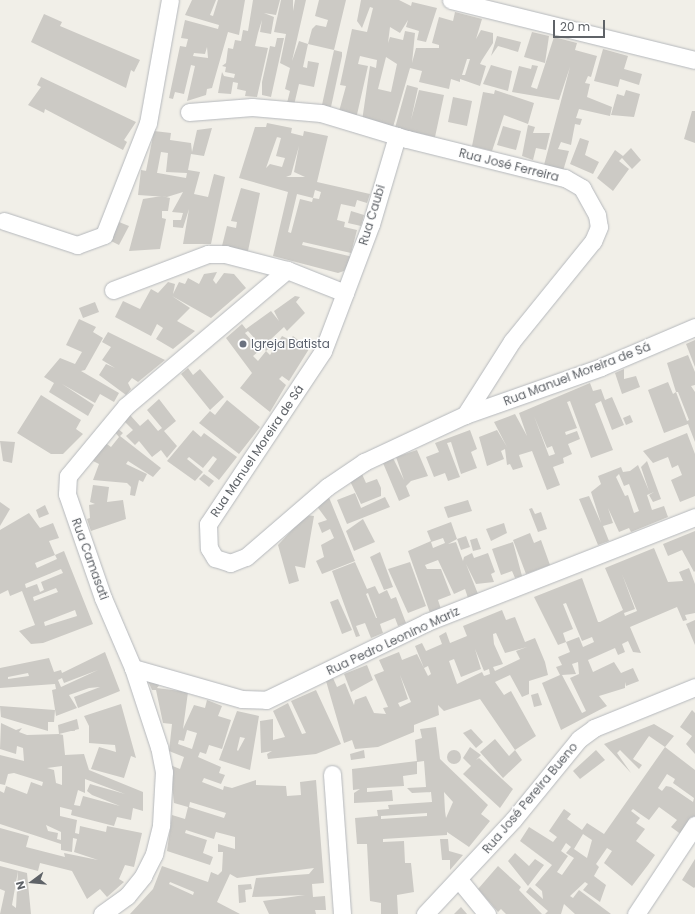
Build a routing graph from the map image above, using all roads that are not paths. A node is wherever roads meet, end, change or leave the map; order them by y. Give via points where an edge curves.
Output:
1 (170, 0) edge
2 (451, 0) edge
3 (695, 60) edge
4 (189, 112) dead end
5 (397, 136) junction
6 (4, 221) dead end
7 (287, 270) junction
8 (113, 290) dead end
9 (345, 293) junction
10 (695, 328) edge
11 (465, 415) junction
12 (695, 517) edge
13 (133, 668) junction
14 (695, 687) edge
15 (332, 774) dead end
16 (695, 825) edge
17 (460, 881) junction
18 (102, 914) edge
19 (342, 914) edge
20 (425, 914) edge
21 (487, 914) edge
22 (636, 914) edge

1 - 6 street via 148,123 104,235 77,245
2 - 3 street
4 - 5 street, Rua José Ferreira via 252,107 321,113
5 - 9 street, Rua Caubi via 371,224
5 - 11 street, Rua José Ferreira via 566,178 582,188 597,215 599,226 593,240 512,342
7 - 8 street via 225,254 208,254
7 - 9 street
7 - 13 street, Rua Camasati via 126,406 68,476 67,494 103,598
9 - 11 street, Rua Manuel Moreira de Sá via 323,351 208,524 206,541 215,558 230,563 246,557 347,472
10 - 11 street, Rua Manuel Moreira de Sá via 601,367
12 - 13 street, Rua Pedro Leonino Mariz via 427,622 266,700 242,700
13 - 18 street, Rua Camasati via 159,747 164,780 161,826 143,876 127,896
14 - 17 street, Rua José Pereira Bueno via 594,728 579,739
15 - 19 street
16 - 22 street
17 - 20 street, Rua José Pereira Bueno
17 - 21 street

